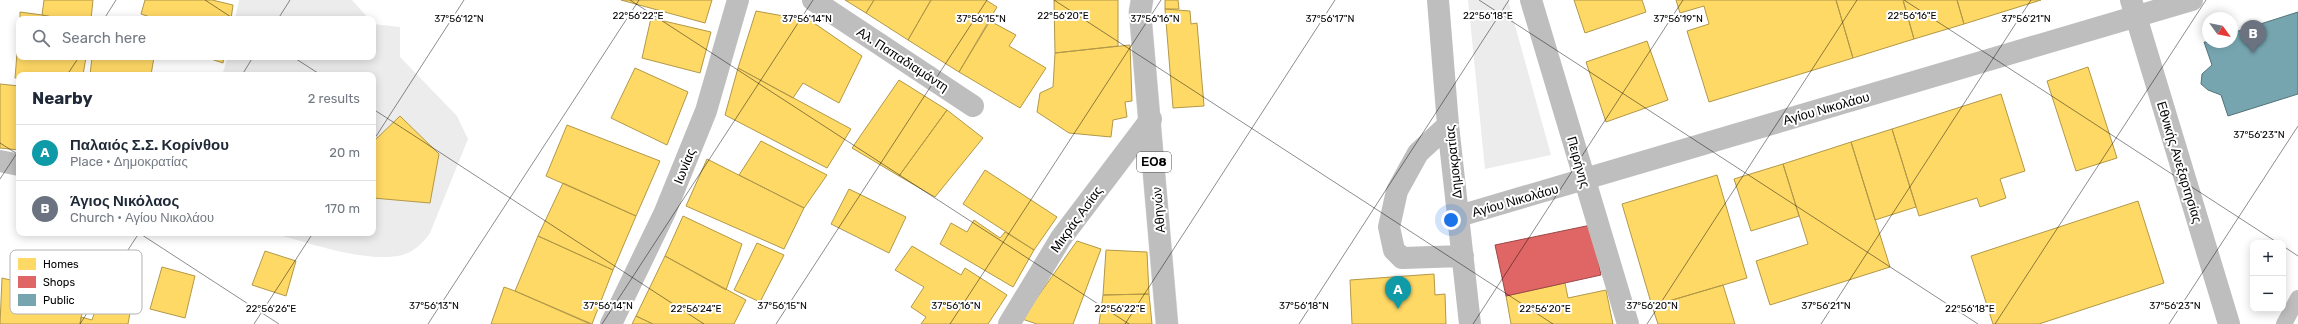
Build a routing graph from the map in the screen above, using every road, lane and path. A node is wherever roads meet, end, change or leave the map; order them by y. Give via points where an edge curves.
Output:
1 (738, 0) edge
2 (813, 0) edge
3 (1142, 0) edge
4 (1438, 0) edge
5 (1532, 0) edge
6 (2192, 0) edge
7 (2134, 9) edge
8 (973, 106) dead end
9 (1151, 119) junction
10 (1448, 125) junction
11 (0, 161) edge
12 (16, 164) edge
13 (1584, 179) junction
14 (1459, 216) junction
15 (1463, 256) junction
16 (2298, 298) edge
17 (611, 324) edge
18 (1008, 324) edge
19 (1167, 324) edge
20 (1470, 324) edge
21 (1628, 324) edge
22 (2229, 324) edge
23 (2284, 324) edge

1 - 17 street, Ιωνίας via 706,111 665,212
2 - 8 street, Αλ. Παπαδιαμάντη
3 - 9 street, Αθηνών / ΕΟ8 via 1140,12
4 - 10 street, Δημοκρατίας
5 - 13 street, Πειρήνης
6 - 7 street, Αγίου Νικολάου
7 - 13 street, Αγίου Νικολάου
7 - 22 street, Εθνικής Ανεξαρτησίας
9 - 18 street, Μικράς Ασίας via 1061,238
9 - 19 street, Αθηνών / ΕΟ8
10 - 14 street, Δημοκρατίας
10 - 15 street via 1418,153 1397,191 1389,227 1394,250 1402,258
11 - 12 street
13 - 14 street, Αγίου Νικολάου
13 - 21 street, Πειρήνης
14 - 15 street, Δημοκρατίας
15 - 20 street, Δημοκρατίας
16 - 23 lane

